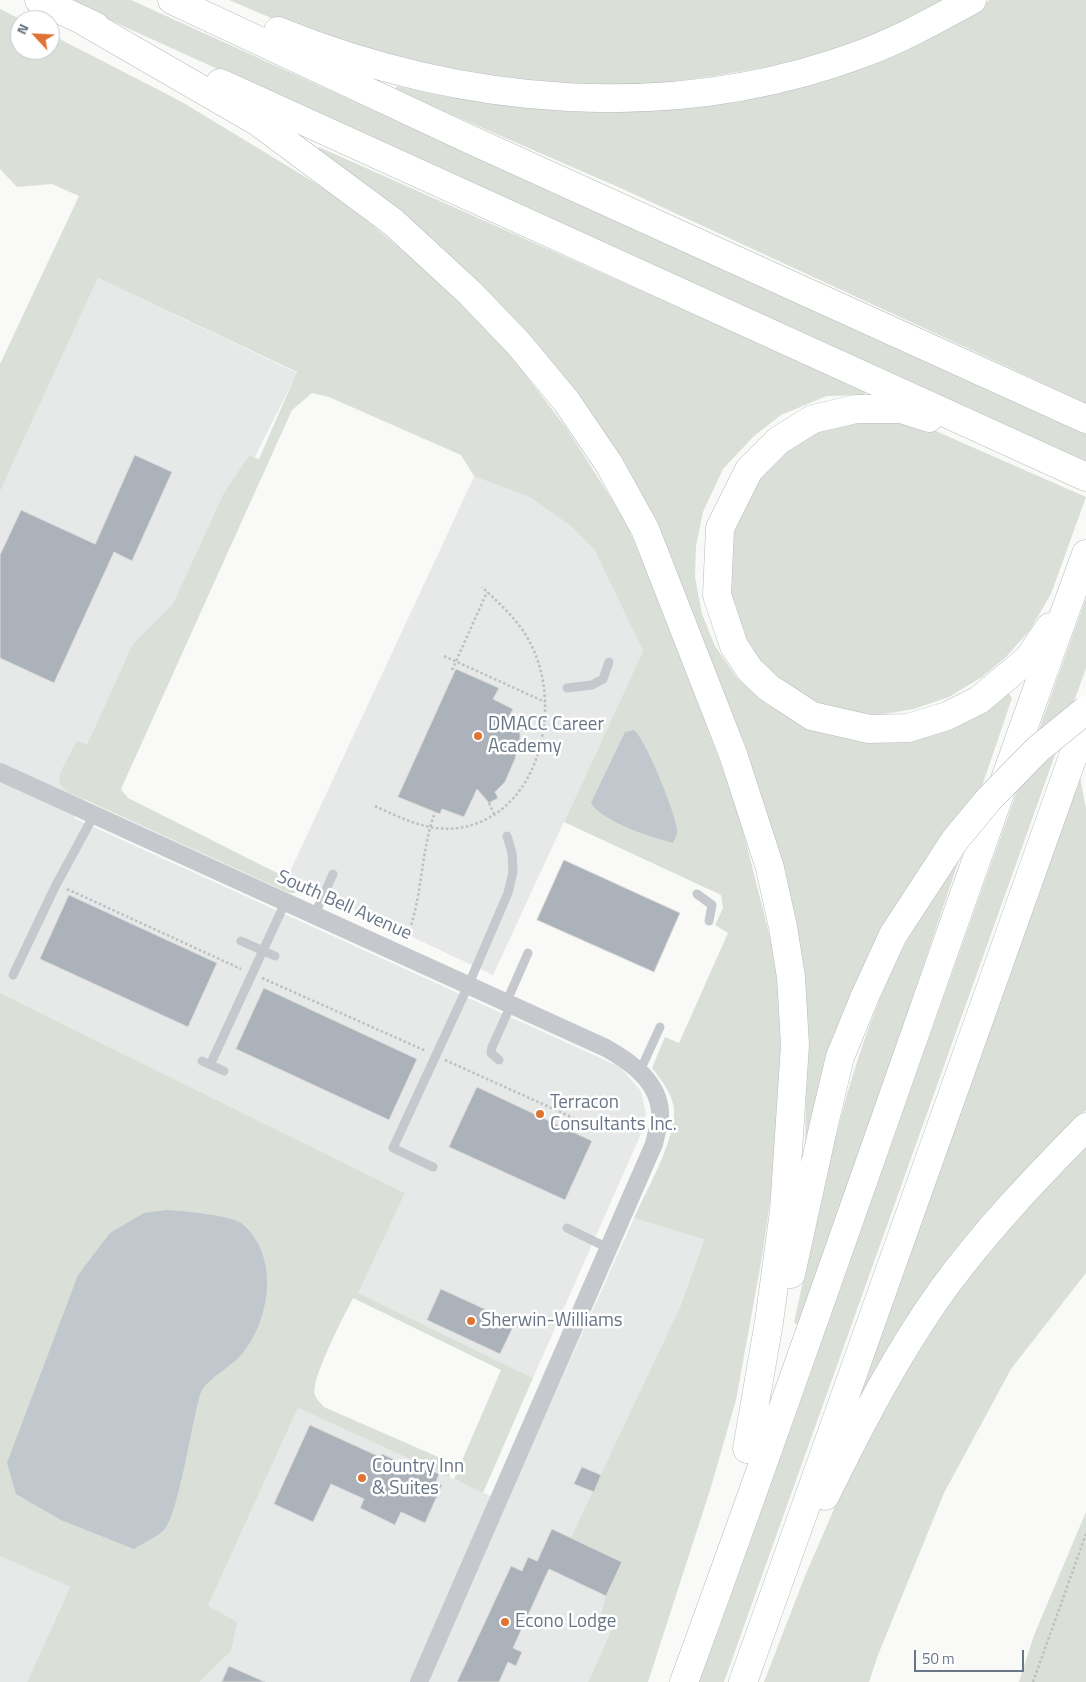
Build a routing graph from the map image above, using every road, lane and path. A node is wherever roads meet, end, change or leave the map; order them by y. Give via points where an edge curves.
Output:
1 (39, 0) edge
2 (172, 0) edge
3 (201, 0) edge
4 (972, 0) edge
5 (78, 18) junction
6 (1082, 418) edge
7 (1030, 451) junction
8 (1086, 476) edge
9 (1086, 554) edge
10 (482, 587) dead end
11 (487, 592) junction
12 (1069, 600) junction
13 (444, 656) dead end
14 (456, 662) junction
15 (609, 662) dead end
16 (452, 670) dead end
17 (567, 688) dead end
18 (545, 702) junction
19 (1086, 710) edge
20 (1086, 720) edge
21 (0, 772) edge
22 (488, 803) dead end
23 (375, 806) dead end
24 (435, 812) dead end
25 (494, 814) junction
26 (94, 815) junction
27 (430, 827) junction
28 (507, 836) dead end
29 (333, 874) dead end
30 (57, 884) junction
31 (698, 894) dead end
32 (286, 903) junction
33 (314, 916) junction
34 (709, 921) dead end
35 (241, 942) dead end
36 (263, 951) junction
37 (528, 953) dead end
38 (399, 954) junction
39 (275, 956) dead end
40 (252, 974) junction
41 (13, 976) dead end
42 (468, 986) junction
43 (509, 1004) junction
44 (660, 1027) dead end
45 (499, 1060) dead end
46 (224, 1071) dead end
47 (640, 1071) junction
48 (1086, 1127) edge
49 (433, 1167) dead end
50 (567, 1228) dead end
51 (608, 1248) junction
52 (747, 1449) junction
53 (1086, 1534) edge
54 (419, 1682) edge
55 (678, 1682) edge
56 (684, 1682) edge
57 (743, 1682) edge
58 (748, 1682) edge
59 (1033, 1682) edge

1 - 5 highway
2 - 6 highway
3 - 4 highway via 300,40 379,67 480,90 580,99 665,97 738,87 801,73 864,53
5 - 7 highway
5 - 52 highway via 258,122 393,222 470,293 518,343 567,402 609,464 645,529 739,771 770,868 791,977 795,1045 784,1211
7 - 8 highway
7 - 12 highway via 901,409 856,409 813,419 779,440 749,470 723,521 717,570 723,618 734,646 750,670 790,704 812,716 869,729 908,728 947,716 979,700 1004,681 1028,659
9 - 12 highway
10 - 11 path
11 - 14 path
11 - 18 path via 522,628 535,652
12 - 56 highway
13 - 14 path
14 - 16 path
14 - 18 path
15 - 17 lane via 603,679 592,685
18 - 25 path via 546,724 539,752 525,782 504,808
19 - 52 highway, bridge via 1038,749 989,799 955,840 893,935 865,996 840,1057 780,1324
20 - 57 highway
21 - 26 street, South Bell Avenue
22 - 25 path
23 - 27 path via 413,824
24 - 27 path
25 - 27 path via 458,828
26 - 30 lane
26 - 32 street, South Bell Avenue
27 - 38 path via 414,920
28 - 42 lane via 513,872 508,894
29 - 33 lane
30 - 40 path
30 - 41 lane
31 - 34 lane via 712,905
32 - 33 street, South Bell Avenue
32 - 36 lane
33 - 38 street, South Bell Avenue
35 - 36 lane
36 - 39 lane
36 - 40 lane
37 - 43 lane
38 - 42 street, South Bell Avenue
40 - 46 lane via 206,1063
42 - 43 street, South Bell Avenue
42 - 49 lane via 393,1148
43 - 45 lane via 492,1047 491,1053
43 - 47 street, South Bell Avenue via 606,1048
44 - 47 lane
47 - 51 street, South Bell Avenue via 655,1096 660,1115 654,1144
48 - 58 highway via 1026,1188 980,1242 943,1289 908,1343 856,1432 816,1514
50 - 51 lane
51 - 54 street, South Bell Avenue
52 - 55 highway
53 - 59 path

